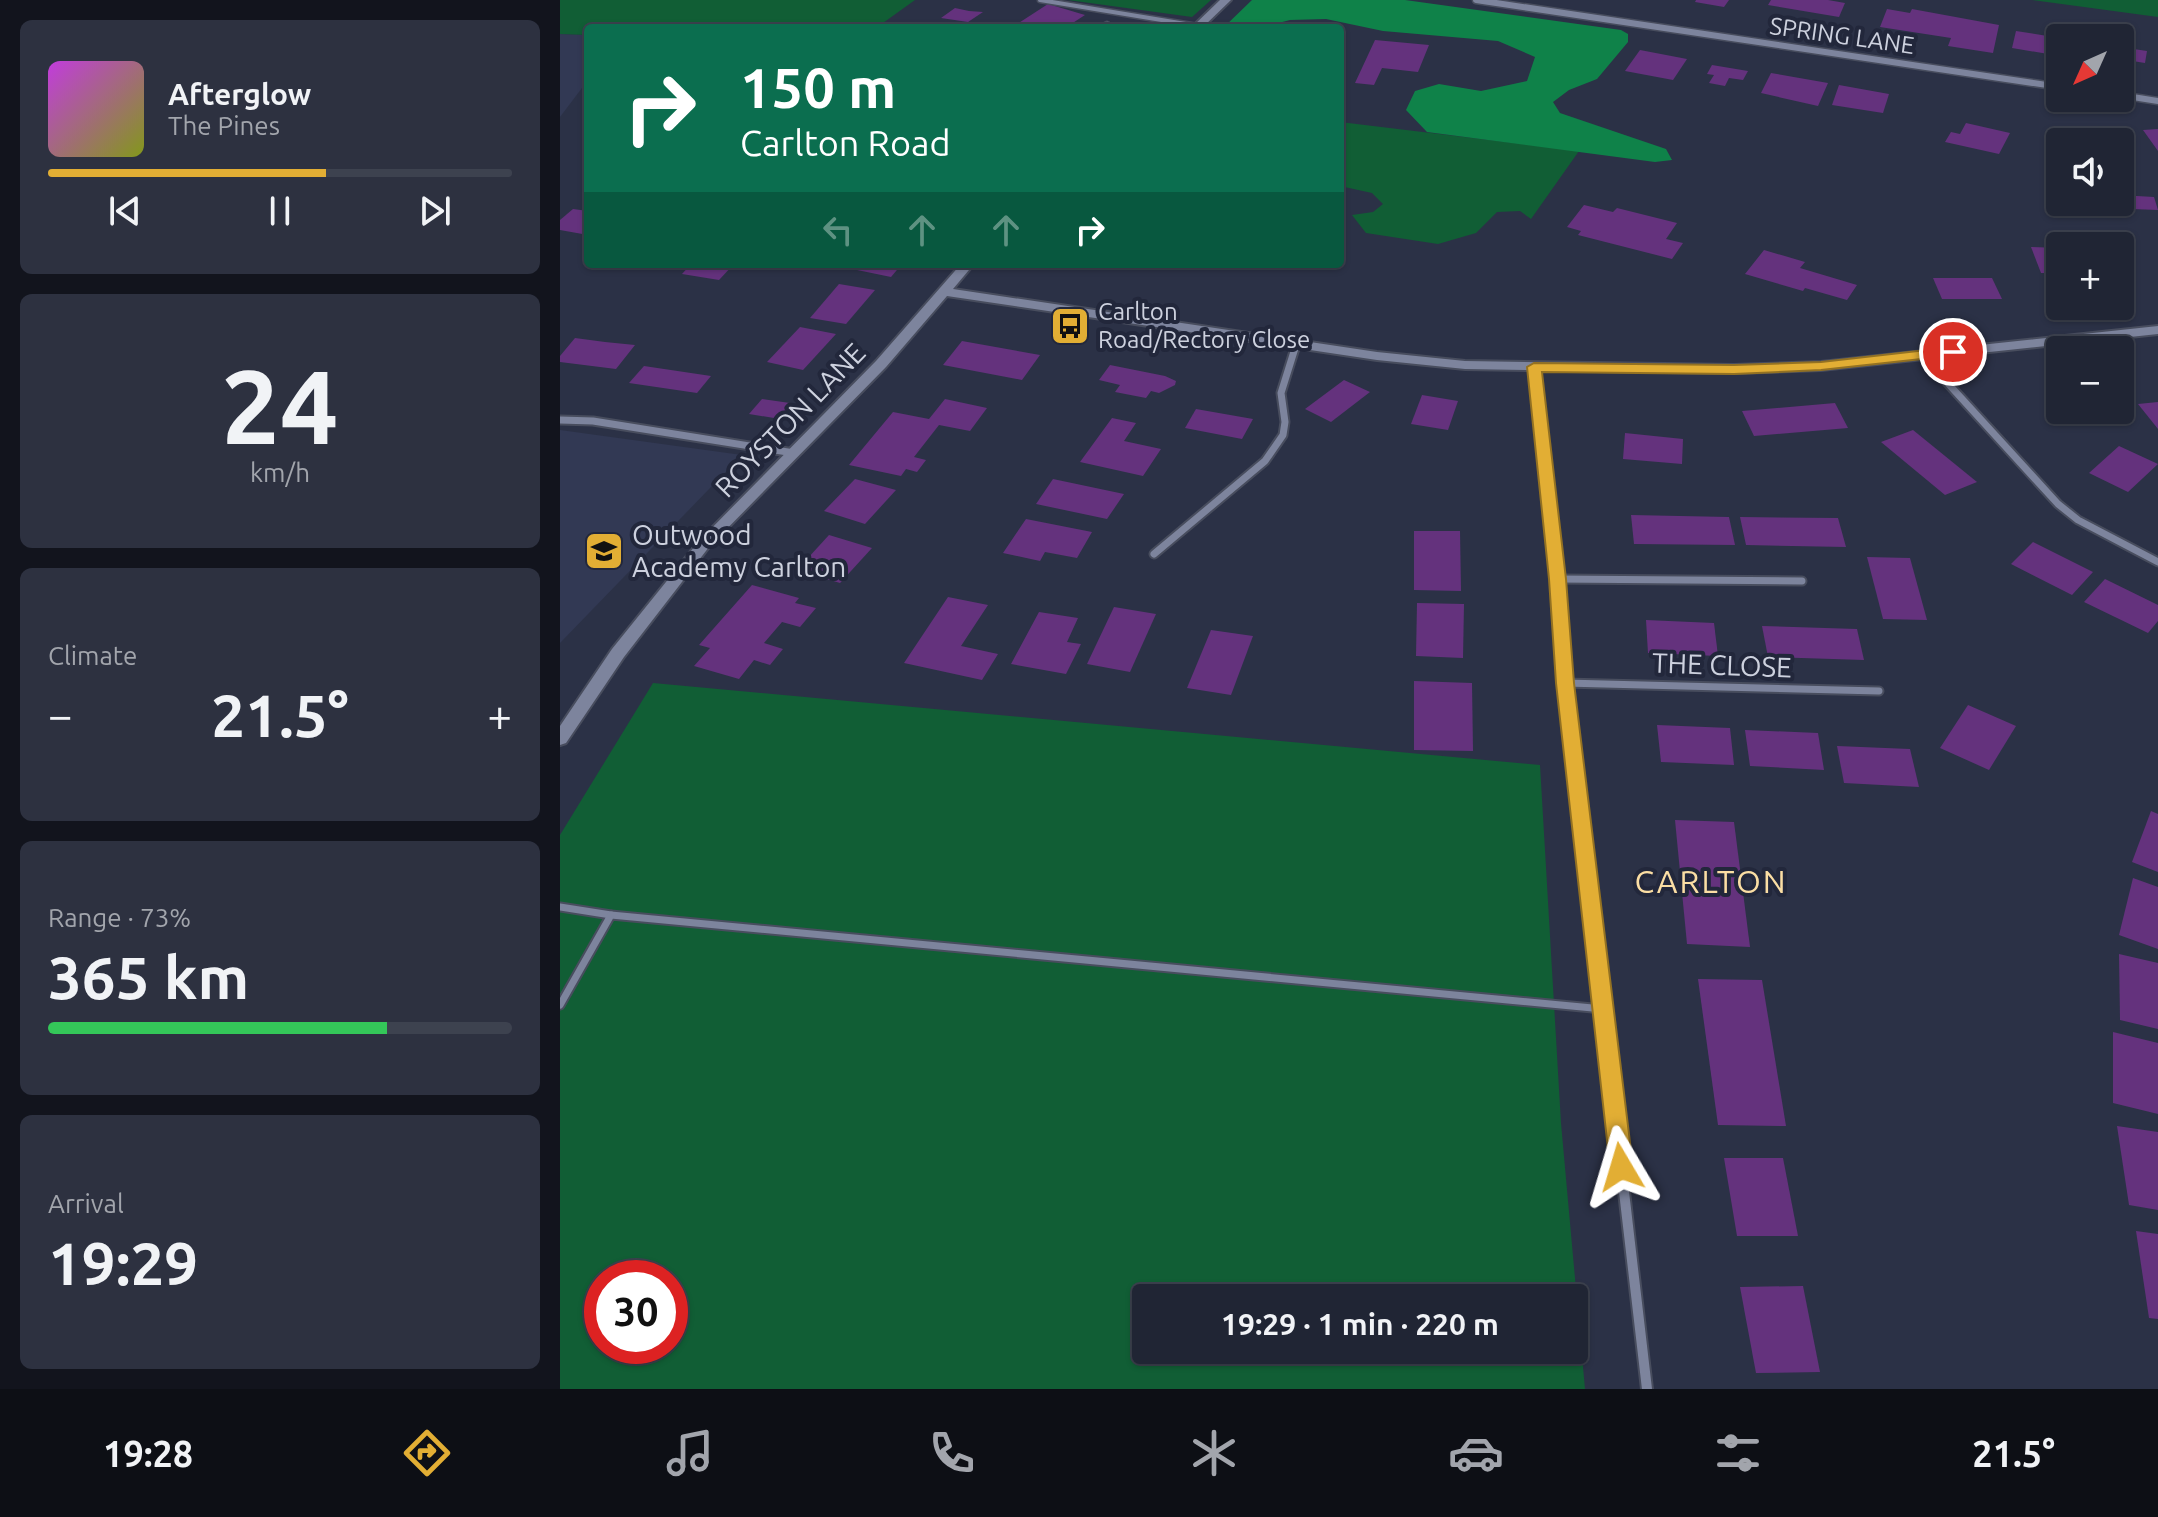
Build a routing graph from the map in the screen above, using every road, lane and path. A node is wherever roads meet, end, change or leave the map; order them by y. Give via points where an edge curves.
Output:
1 (1040, 0) edge
2 (1226, 0) edge
3 (1476, 0) edge
4 (1180, 24) edge
5 (1200, 24) edge
6 (2046, 85) edge
7 (2134, 97) edge
8 (2158, 101) edge
9 (965, 268) edge
10 (945, 292) junction
11 (2158, 330) edge
12 (1296, 345) junction
13 (1922, 355) junction
14 (1534, 367) junction
15 (560, 420) edge
16 (794, 453) junction
17 (1154, 554) dead end
18 (2158, 562) edge
19 (1558, 579) junction
20 (1802, 581) dead end
21 (1565, 683) junction
22 (1879, 691) dead end
23 (560, 739) edge
24 (560, 907) edge
25 (611, 915) junction
26 (560, 1005) edge
27 (1603, 1009) junction
28 (1647, 1389) edge

1 - 4 lane
2 - 5 main road
3 - 6 street, SPRING LANE
7 - 8 street
9 - 10 main road, ROYSTON LANE
10 - 12 main road
10 - 16 main road, ROYSTON LANE
11 - 13 main road
12 - 14 main road via 1465,365
12 - 17 street via 1281,393 1283,435 1265,461
13 - 14 main road via 1734,369
13 - 18 street via 2058,504
14 - 19 street
15 - 16 street
16 - 23 main road, ROYSTON LANE via 704,544 618,653
19 - 20 street
19 - 21 street
21 - 22 street, THE CLOSE
21 - 27 street
24 - 25 lane
25 - 26 lane
25 - 27 lane
27 - 28 street

